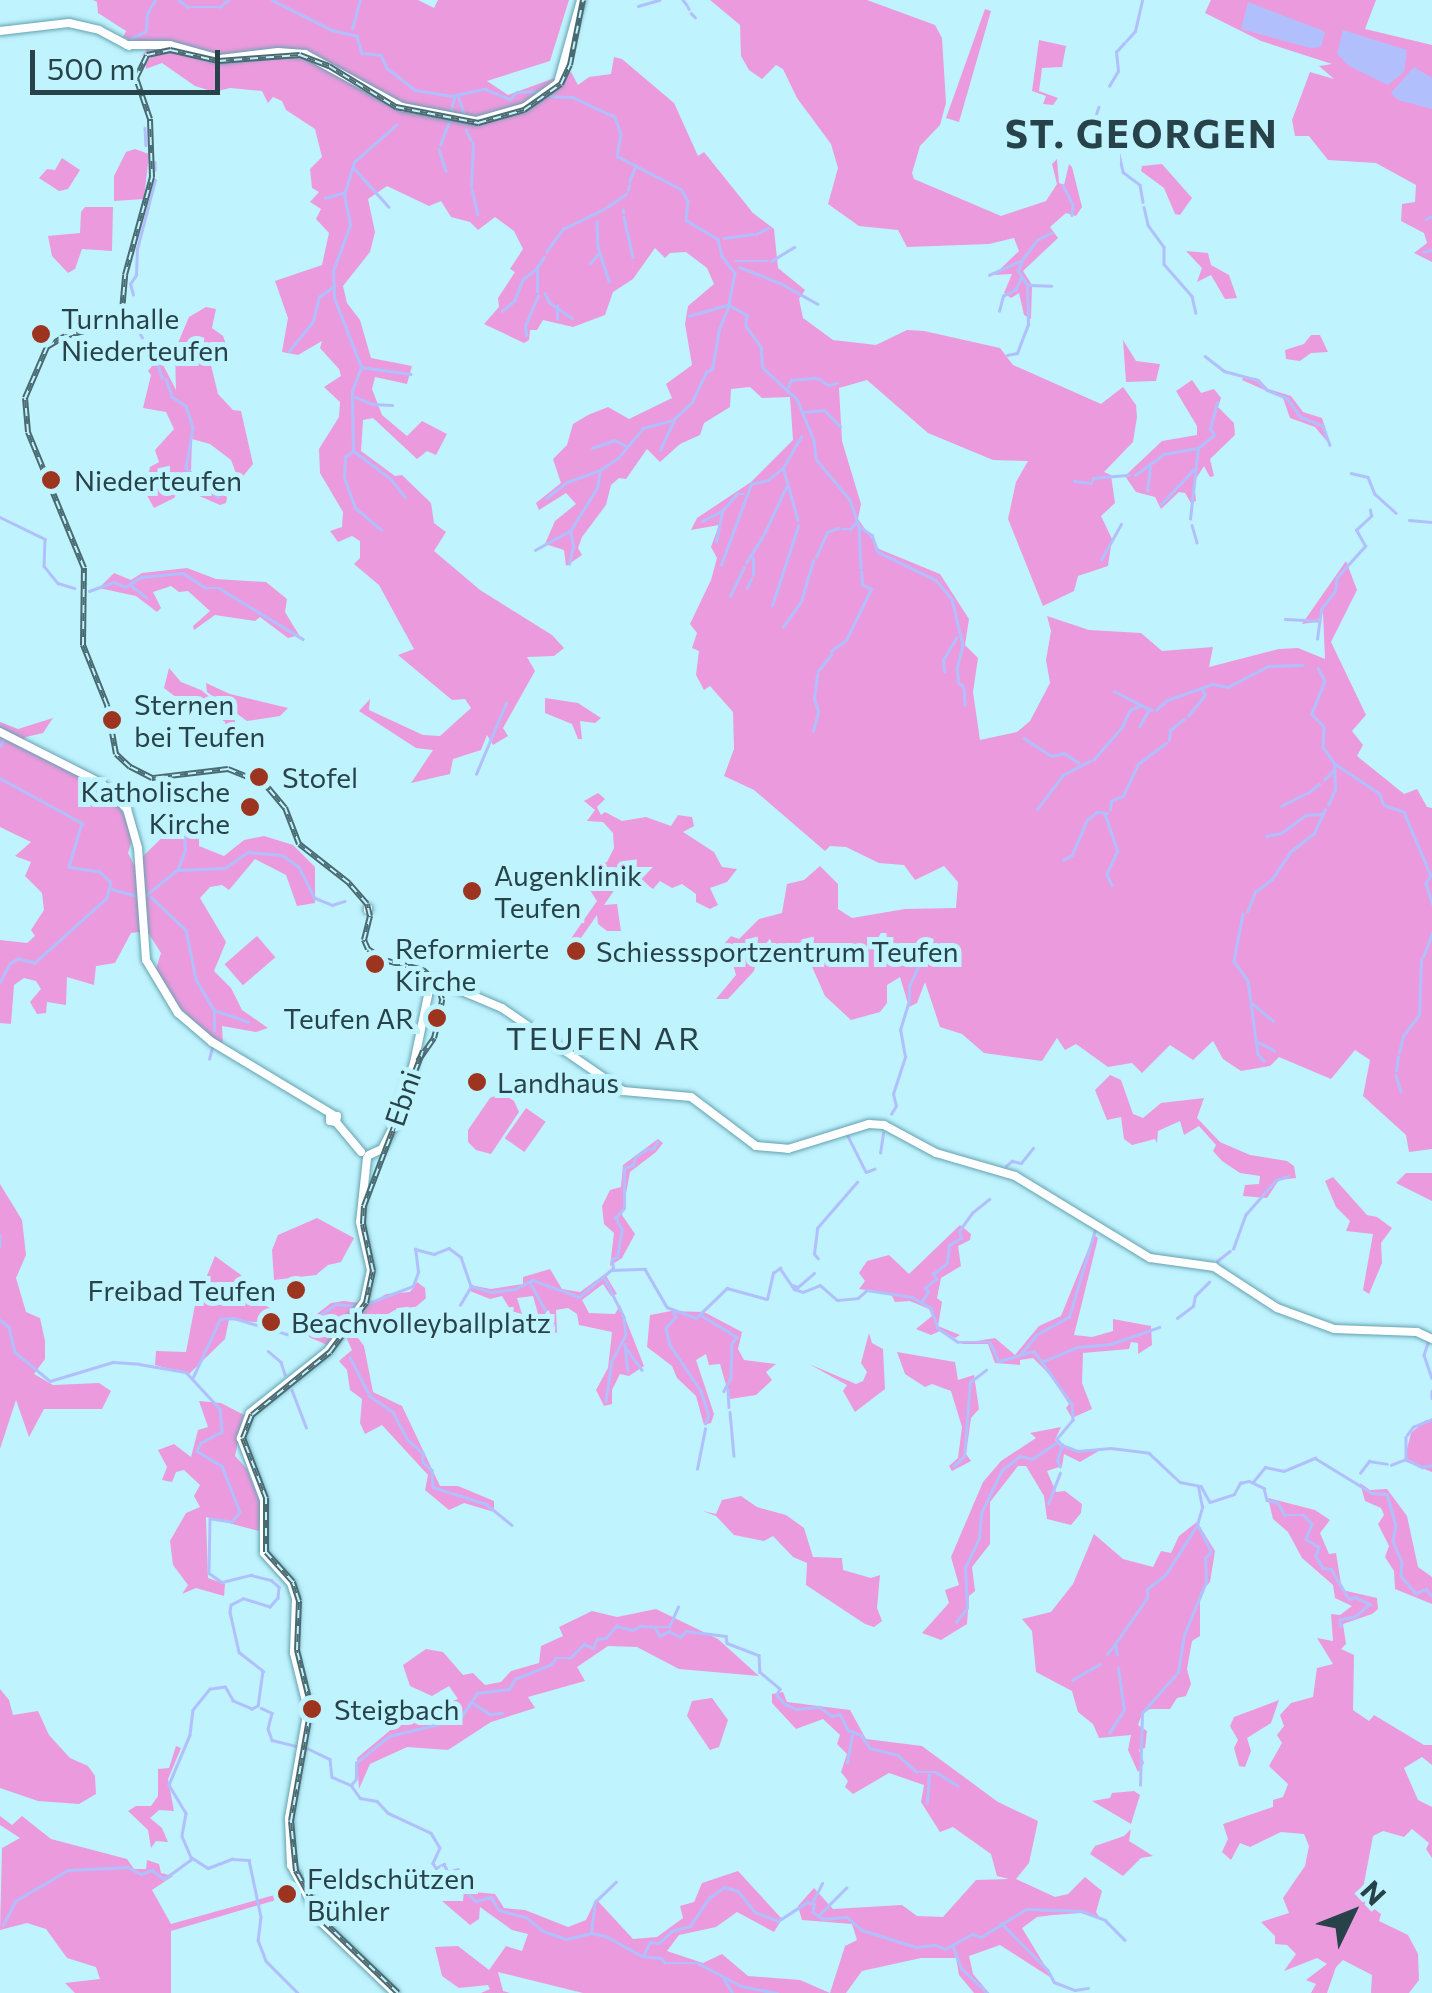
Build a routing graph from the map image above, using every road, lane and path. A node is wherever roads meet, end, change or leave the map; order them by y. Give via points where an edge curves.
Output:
1 (581, 0) edge
2 (0, 30) edge
3 (0, 732) edge
4 (367, 1153) junction
5 (1431, 1338) edge
6 (394, 1993) edge

1 - 2 main road via 562,76 546,94 511,112 464,121 402,107 305,54 220,59 168,45 141,49 69,23
3 - 4 main road via 101,783 120,800 138,848 144,952 158,986 191,1026 316,1103
4 - 5 main road, Ebni via 383,1148 398,1114 433,981 496,1004 623,1091 692,1096 756,1146 788,1149 873,1124 947,1158 1016,1176 1155,1261 1217,1268 1260,1300 1344,1330
4 - 6 main road via 360,1222 370,1278 356,1317 336,1343 253,1410 241,1438 264,1500 264,1553 291,1583 297,1603 294,1650 308,1709 288,1826 292,1865 318,1918

